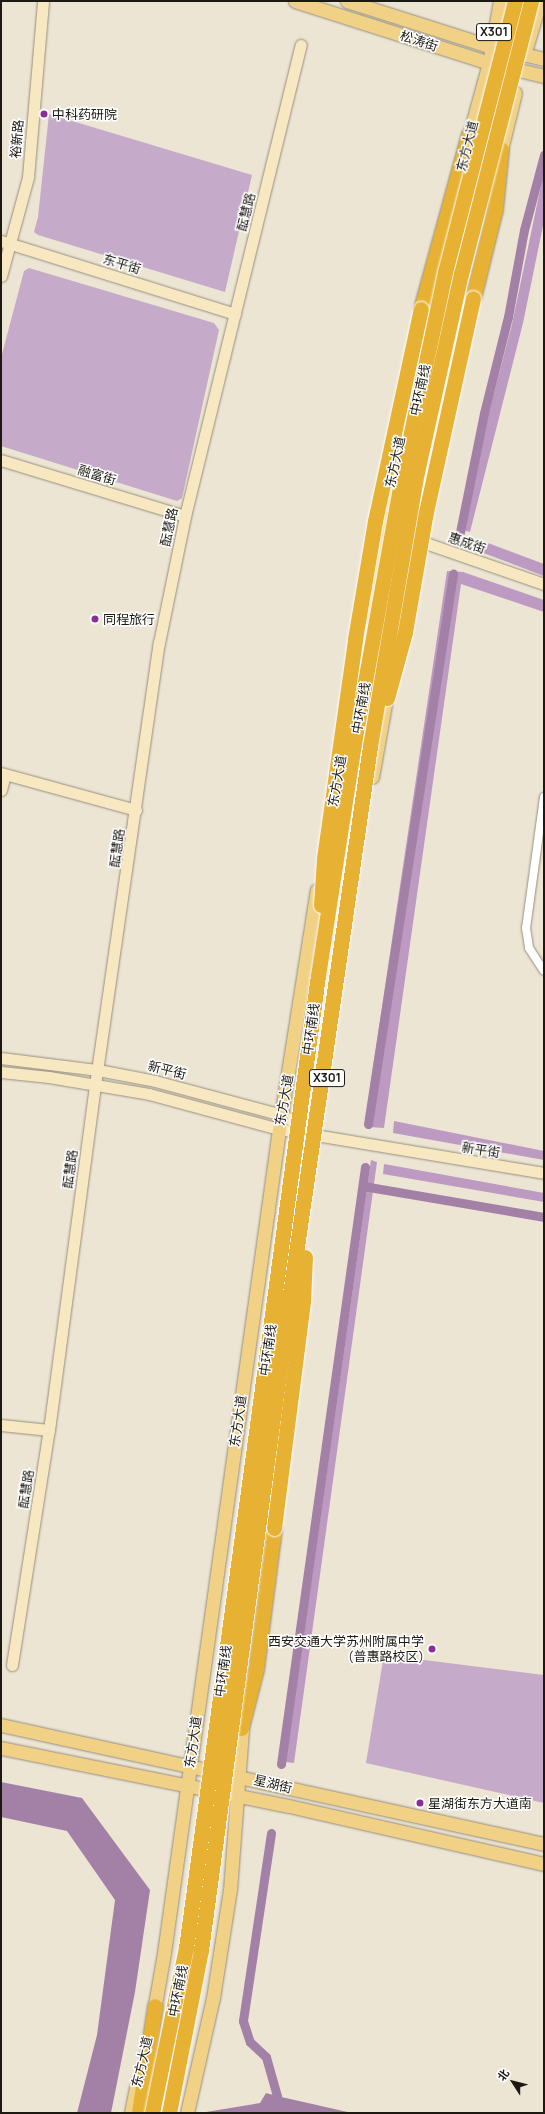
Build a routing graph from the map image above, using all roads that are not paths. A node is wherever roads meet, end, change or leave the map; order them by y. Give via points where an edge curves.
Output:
1 (43, 1) edge
2 (295, 1) edge
3 (347, 1) edge
4 (500, 1) edge
5 (515, 1) edge
6 (531, 1) edge
7 (540, 1) edge
8 (301, 45) dead end
9 (492, 47) junction
10 (525, 55) junction
11 (544, 59) edge
12 (489, 63) junction
13 (520, 72) junction
14 (544, 76) edge
15 (469, 134) junction
16 (501, 149) junction
17 (5, 242) edge
18 (1, 276) edge
19 (235, 314) junction
20 (1, 460) edge
21 (185, 516) junction
22 (381, 530) junction
23 (415, 539) junction
24 (544, 584) edge
25 (3, 774) edge
26 (364, 780) junction
27 (1, 790) edge
28 (544, 798) edge
29 (136, 810) junction
30 (544, 971) edge
31 (318, 976) junction
32 (1, 1058) edge
33 (98, 1070) junction
34 (1, 1072) edge
35 (95, 1085) junction
36 (282, 1115) junction
37 (279, 1129) junction
38 (319, 1135) junction
39 (544, 1174) edge
40 (307, 1186) junction
41 (1, 1425) edge
42 (49, 1430) junction
43 (12, 1665) dead end
44 (1, 1725) edge
45 (241, 1728) junction
46 (1, 1748) edge
47 (189, 1765) junction
48 (238, 1776) junction
49 (187, 1785) junction
50 (238, 1797) junction
51 (544, 1844) edge
52 (544, 1864) edge
53 (155, 2006) junction
54 (187, 2112) edge
55 (131, 2113) edge
56 (139, 2113) edge
57 (152, 2113) edge
58 (169, 2113) edge

1 - 17 street, 裕新路 via 28,177
2 - 12 main road, 松涛街
3 - 9 main road, 松涛街
4 - 9 main road, 东方大道 / X301
5 - 31 highway, 中环南线, bridge via 445,272 403,470 354,743
6 - 26 highway, 中环南线, bridge via 461,274 417,472
7 - 10 main road, X301
8 - 19 street, 酝慧路
9 - 10 main road, 松涛街
9 - 12 main road, 东方大道 / X301
10 - 11 main road, 松涛街
10 - 13 main road, X301
12 - 13 main road, 松涛街
12 - 15 main road, 东方大道 / X301
13 - 14 main road, 松涛街
13 - 16 main road, X301
15 - 22 main road, 东方大道 / X301 via 419,347
15 - 31 highway, bridge via 421,309 375,520 355,639 324,858
16 - 23 main road, X301 via 456,343
16 - 26 highway, bridge via 495,209 426,512 405,632
17 - 18 street, 裕新路
17 - 19 street, 东平街
19 - 21 street, 酝慧路
20 - 21 street, 融富街
21 - 29 street, 酝慧路 via 159,643
22 - 23 street, 惠成街
22 - 36 main road, 东方大道 / X301 via 306,951
23 - 24 street, 惠成街
23 - 38 main road, X301 via 369,799
25 - 27 street
25 - 29 street
26 - 40 highway, 中环南线, bridge
28 - 30 street via 526,928 529,948
29 - 33 street, 酝慧路
31 - 57 highway, 中环南线, bridge via 186,1948
32 - 33 street, 新平街
33 - 35 street, 酝慧路
33 - 36 street, 新平街 via 155,1081
34 - 35 street, 新平街
35 - 37 street, 新平街 via 149,1094
35 - 42 street, 酝慧路
36 - 37 main road, 东方大道 / X301
36 - 38 street, 新平街
37 - 38 street, 新平街
37 - 47 main road, 东方大道 / X301
38 - 39 street, 新平街
38 - 45 main road, X301
40 - 45 highway, bridge via 303,1301 256,1670
40 - 58 highway, 中环南线, bridge via 201,1950
41 - 42 street
42 - 43 street, 酝慧路
44 - 47 main road, 星湖街
45 - 48 main road, X301
46 - 49 main road, 星湖街
47 - 48 main road, 星湖街
47 - 49 main road, 东方大道 / X301
48 - 50 main road, X301
48 - 51 main road, 星湖街
49 - 50 main road, 星湖街
49 - 53 main road, 东方大道 / X301
50 - 52 main road, 星湖街 via 289,1806
50 - 54 main road, X301 via 230,1890 213,1998
53 - 55 main road, 东方大道 / X301
53 - 56 highway

